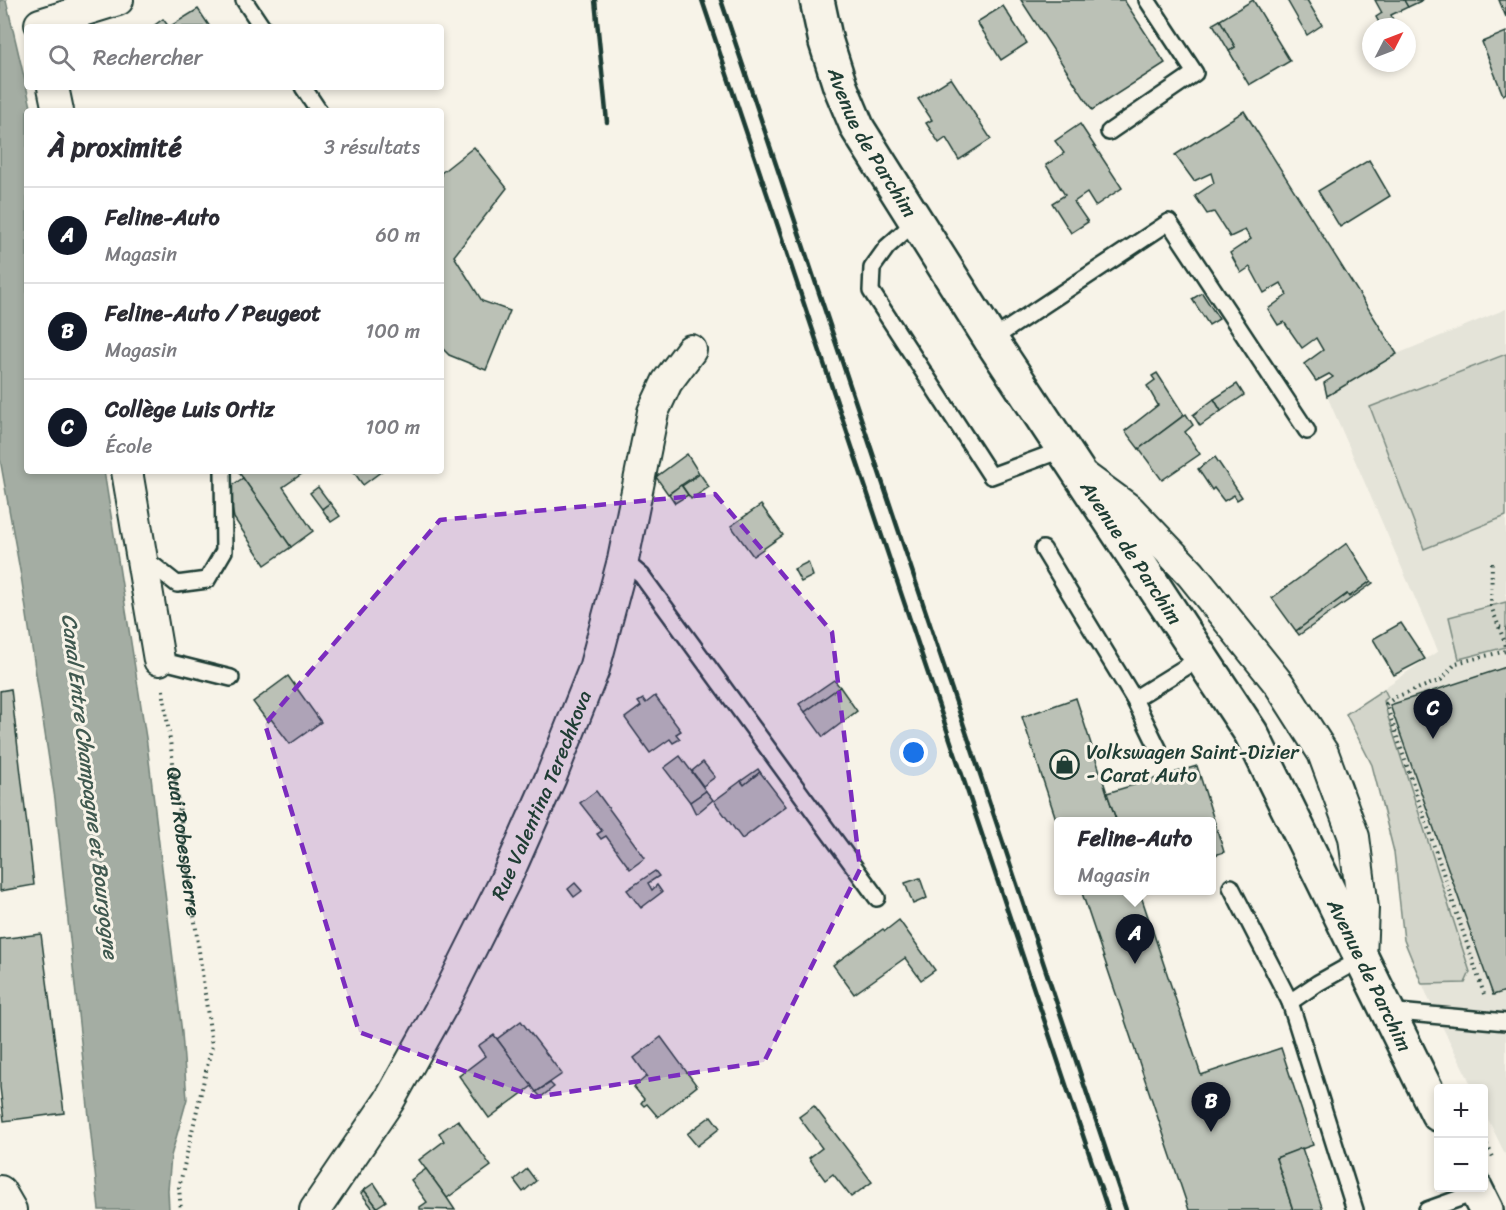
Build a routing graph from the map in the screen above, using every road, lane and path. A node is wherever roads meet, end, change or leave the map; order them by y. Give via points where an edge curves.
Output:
1 (118, 0) edge
2 (244, 0) edge
3 (818, 0) edge
4 (1147, 0) edge
5 (38, 17) edge
6 (260, 24) edge
7 (54, 90) edge
8 (305, 90) edge
9 (57, 108) edge
10 (317, 108) edge
11 (1109, 132) dead end
12 (916, 221) junction
13 (991, 340) junction
14 (690, 350) dead end
15 (1307, 430) dead end
16 (1072, 462) junction
17 (128, 474) edge
18 (223, 474) edge
19 (1043, 549) dead end
20 (143, 558) junction
21 (623, 560) junction
22 (1492, 563) dead end
23 (1498, 627) junction
24 (1506, 629) edge
25 (1506, 646) edge
26 (1506, 651) edge
27 (1202, 657) junction
28 (159, 660) junction
29 (231, 678) dead end
30 (1134, 699) junction
31 (1159, 750) dead end
32 (1231, 887) dead end
33 (877, 898) dead end
34 (1362, 960) junction
35 (1490, 1000) dead end
36 (1290, 1002) junction
37 (1387, 1011) junction
38 (1506, 1022) edge
39 (1434, 1106) edge
40 (0, 1191) edge
41 (1480, 1196) edge
42 (11, 1210) edge
43 (181, 1210) edge
44 (315, 1210) edge
45 (1355, 1210) edge
46 (1427, 1210) edge

1 - 5 street
2 - 6 lane
3 - 12 street, Avenue de Parchim via 829,53 858,129
4 - 11 lane via 1196,73
7 - 9 street
8 - 10 lane
12 - 13 street, Avenue de Parchim
12 - 16 lane via 887,247 872,268 871,291 991,476
13 - 15 lane via 1169,222
13 - 16 street, Avenue de Parchim
14 - 21 street, Rue Valentina Terechkova via 667,382 653,412
16 - 27 street, Avenue de Parchim
16 - 34 street via 1130,510 1191,574 1279,684 1323,753 1353,837 1363,908
17 - 20 street
18 - 20 lane via 224,551 207,580 177,584
19 - 30 lane
20 - 28 street
21 - 33 lane via 642,576
21 - 44 street, Rue Valentina Terechkova via 594,669 504,883 389,1101
22 - 23 path via 1491,606
23 - 24 path
23 - 25 path
26 - 35 path via 1456,663 1441,680 1386,704 1482,993
27 - 30 lane
27 - 34 street, Avenue de Parchim via 1251,733
28 - 29 lane
28 - 43 path, Quai Robespierre via 212,1045 179,1188
30 - 31 lane
32 - 36 lane
34 - 36 lane
34 - 37 street, Avenue de Parchim
36 - 45 lane
37 - 38 lane
37 - 39 street, Avenue de Parchim
40 - 42 street
41 - 46 lane

